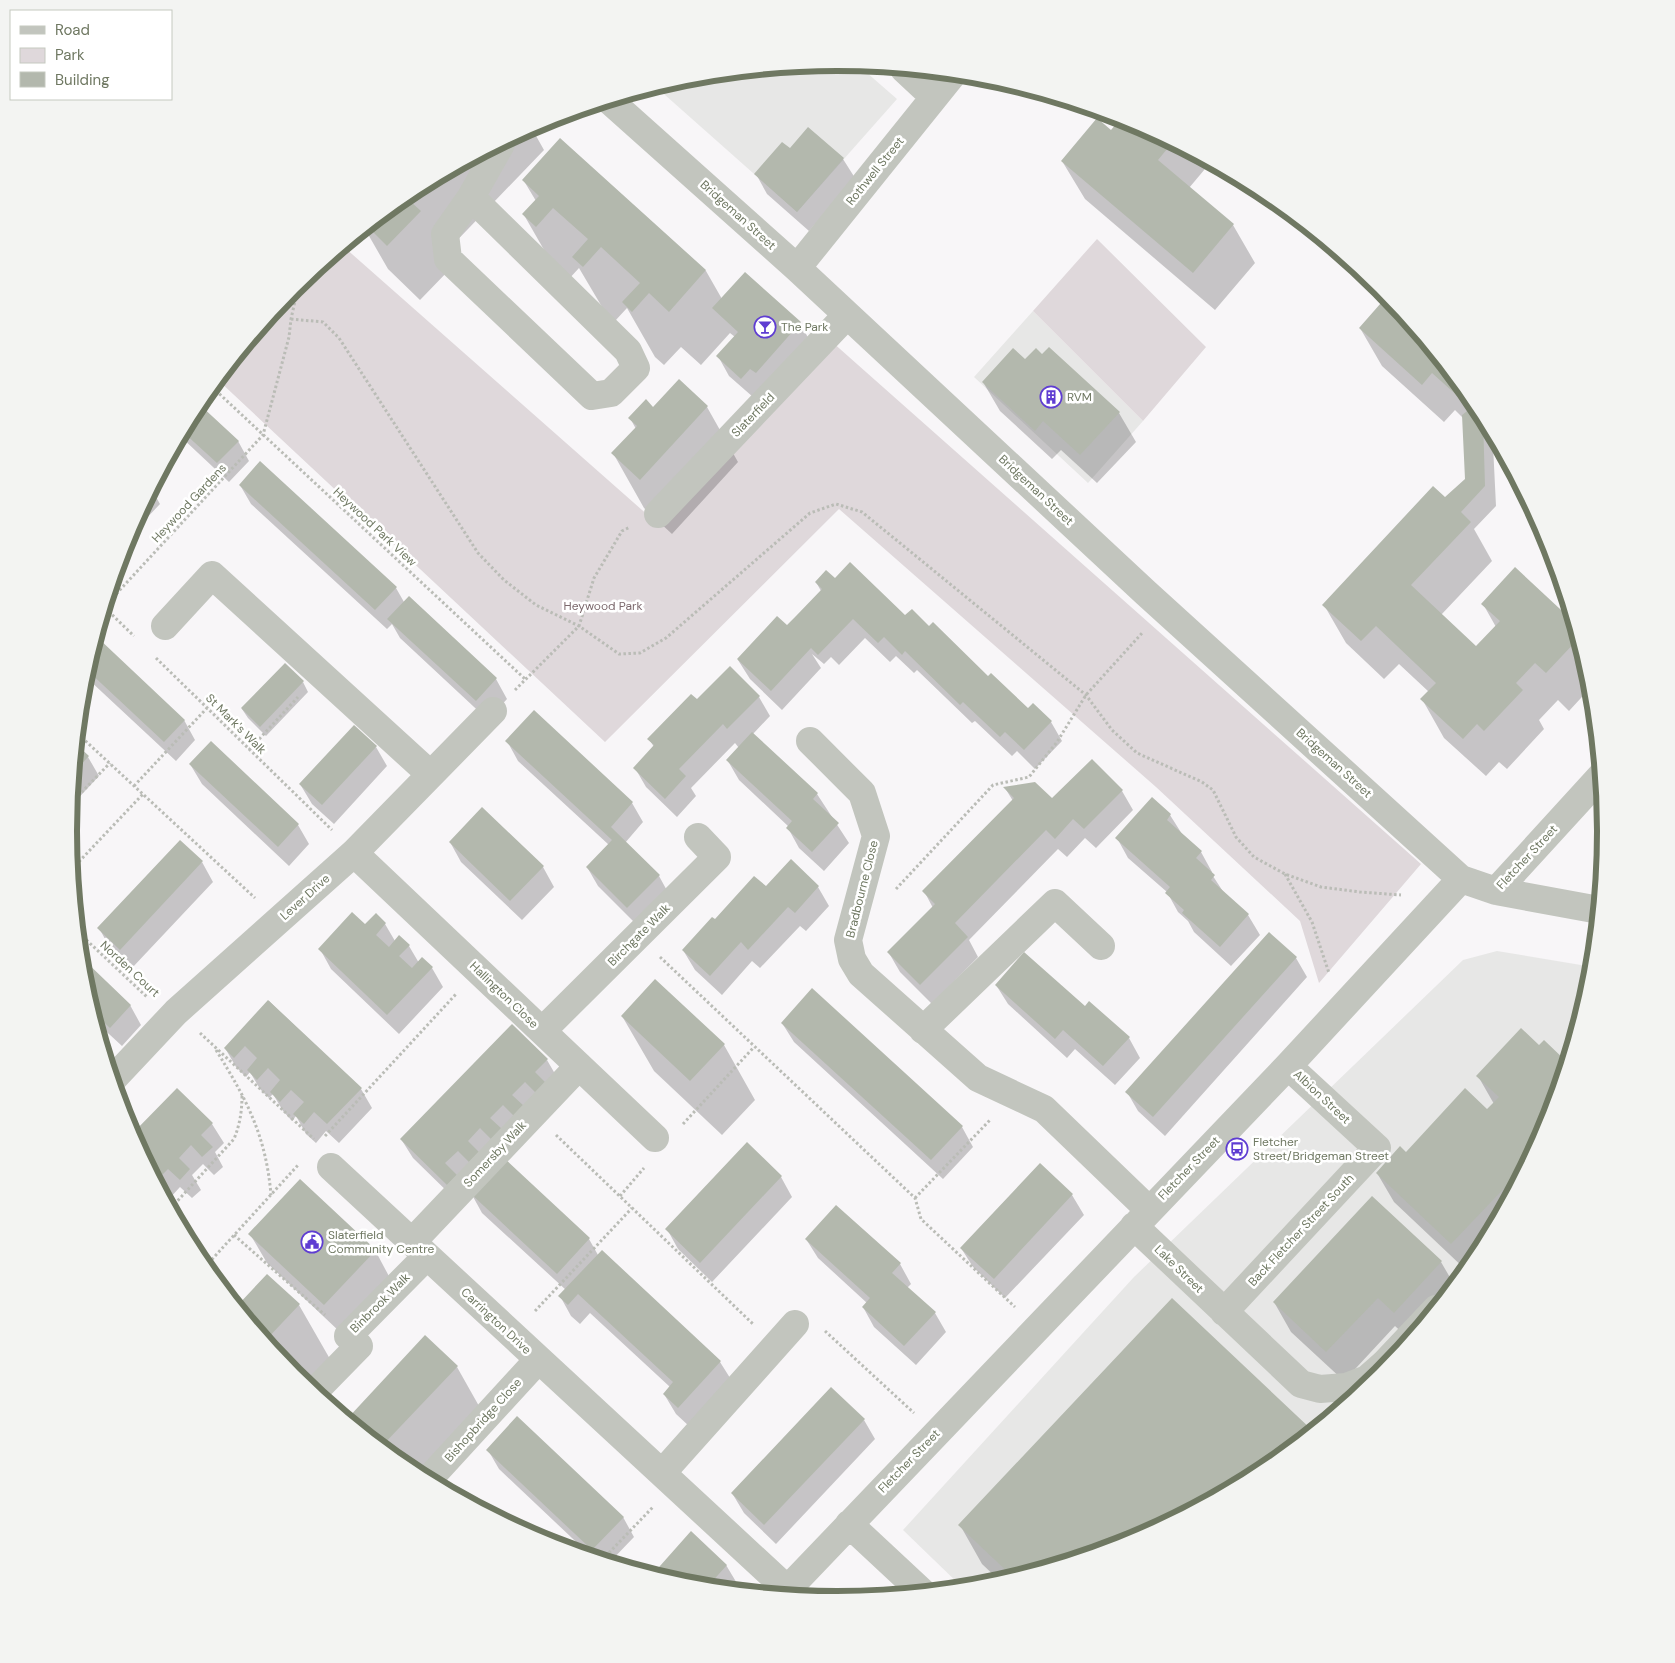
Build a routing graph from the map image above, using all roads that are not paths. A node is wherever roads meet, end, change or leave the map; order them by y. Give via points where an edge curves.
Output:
1 (911, 75) edge
2 (948, 80) edge
3 (934, 97) junction
4 (615, 105) edge
5 (496, 153) edge
6 (471, 197) junction
7 (797, 268) junction
8 (847, 315) junction
9 (658, 514) road end
10 (165, 626) dead end
11 (493, 712) road end
12 (810, 742) dead end
13 (430, 774) junction
14 (1596, 782) edge
15 (698, 837) dead end
16 (354, 853) junction
17 (1452, 889) junction
18 (1496, 891) junction
19 (1593, 909) edge
20 (1101, 946) dead end
21 (923, 1030) junction
22 (542, 1031) junction
23 (579, 1066) junction
24 (1288, 1066) junction
25 (117, 1074) edge
26 (655, 1138) dead end
27 (1377, 1148) joint
28 (331, 1167) dead end
29 (1142, 1218) junction
30 (419, 1249) junction
31 (1224, 1312) junction
32 (795, 1324) road end
33 (538, 1360) junction
34 (1364, 1379) edge
35 (319, 1387) edge
36 (433, 1475) edge
37 (668, 1479) junction
38 (849, 1524) junction
39 (917, 1587) edge
40 (782, 1589) edge
41 (787, 1590) edge

1 - 3 street
2 - 3 street, Rothwell Street
3 - 7 street, Rothwell Street
4 - 7 street, Bridgeman Street
5 - 6 street
6 - 6 street via 445,234 448,259 592,396 611,393 636,368 628,351
7 - 8 street, Bridgeman Street
8 - 9 street, Slaterfield
8 - 17 street, Bridgeman Street via 1164,609
10 - 13 street via 212,575
11 - 13 street, Lever Drive
12 - 21 street, Bradbourne Close via 862,793 876,836 848,940 852,959 861,974
13 - 16 street, Lever Drive
14 - 18 street, Fletcher Street
15 - 22 street, Birchgate Walk via 717,857
16 - 22 street, Hallington Close
16 - 25 street, Lever Drive via 173,1015
17 - 18 street, Fletcher Street
17 - 24 street, Fletcher Street
18 - 19 street
20 - 21 street via 1055,903
21 - 29 street, Bradbourne Close via 978,1078 1044,1109
22 - 23 street, Hallington Close
23 - 26 street, Hallington Close
23 - 30 street, Somersby Walk via 533,1114
24 - 27 street, Albion Street
24 - 29 street, Fletcher Street
27 - 31 street, Back Fletcher Street South
28 - 30 street, Carrington Drive
29 - 31 street, Lake Street
29 - 38 street, Fletcher Street
30 - 33 street, Carrington Drive
30 - 35 street, Binbrook Walk via 348,1336 359,1346
31 - 34 street, Lake Street via 1300,1384 1320,1389 1346,1387
32 - 37 street
33 - 36 street, Bishopbridge Close
33 - 37 street, Carrington Drive
37 - 40 street, Carrington Drive
38 - 39 street
38 - 41 street, Fletcher Street

